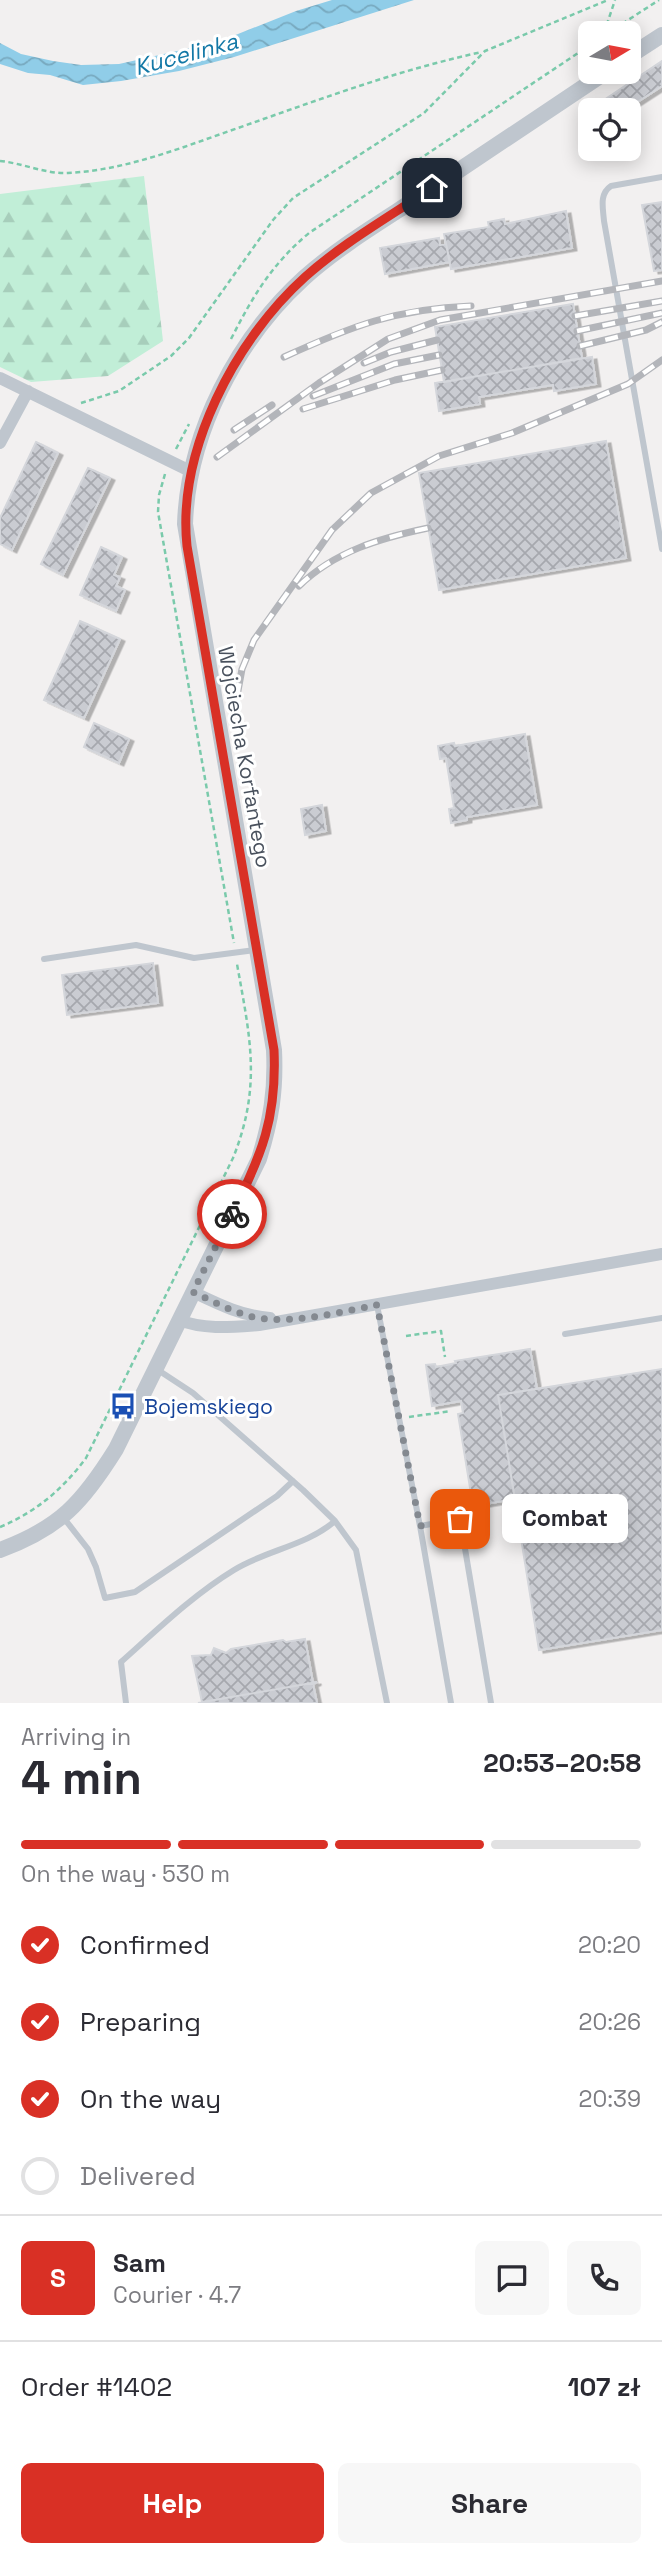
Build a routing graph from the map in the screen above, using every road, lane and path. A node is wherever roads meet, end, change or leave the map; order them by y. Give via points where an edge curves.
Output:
1 (608, 0) edge
2 (615, 0) edge
3 (659, 0) edge
4 (609, 21) edge
5 (625, 21) edge
6 (662, 34) edge
7 (641, 48) edge
8 (485, 51) junction
9 (588, 84) edge
10 (0, 161) edge
11 (662, 177) edge
12 (0, 378) edge
13 (28, 391) junction
14 (62, 408) junction
15 (0, 443) edge
16 (190, 471) junction
17 (662, 549) edge
18 (257, 950) junction
19 (44, 959) dead end
20 (662, 1254) edge
21 (193, 1292) junction
22 (377, 1305) junction
23 (662, 1318) edge
24 (287, 1319) junction
25 (179, 1320) junction
26 (565, 1334) dead end
27 (405, 1336) dead end
28 (445, 1357) dead end
29 (156, 1369) junction
30 (451, 1411) dead end
31 (399, 1419) junction
32 (293, 1481) junction
33 (63, 1517) junction
34 (335, 1521) junction
35 (420, 1526) junction
36 (0, 1550) edge
37 (126, 1703) edge
38 (387, 1703) edge
39 (451, 1703) edge
40 (491, 1703) edge

1 - 8 path
2 - 4 path
3 - 5 path
6 - 7 street
8 - 10 path via 365,83 157,156 110,167 66,173
8 - 14 path via 424,113 293,198 171,356 119,391
9 - 16 street, Wojciecha Korfantego via 305,277 248,343 204,428
11 - 17 lane via 611,186 603,196
12 - 13 street
13 - 14 street
13 - 15 street
14 - 16 street
16 - 18 street, Wojciecha Korfantego via 185,503 187,546
18 - 19 lane via 194,958 136,945
18 - 21 street, Wojciecha Korfantego via 274,1050 271,1119 259,1159
20 - 22 street
21 - 24 street via 254,1317
21 - 25 street, Wojciecha Korfantego
22 - 24 street
22 - 31 lane
23 - 26 lane
24 - 25 street via 214,1327
25 - 29 street, Wojciecha Korfantego
27 - 28 path via 441,1331
29 - 32 lane via 192,1393
29 - 33 street, Wojciecha Korfantego via 93,1486
30 - 31 path
31 - 35 lane
32 - 33 lane via 135,1592 105,1598 88,1549
32 - 34 lane
33 - 36 street, Wojciecha Korfantego
34 - 37 lane via 322,1532 235,1569 169,1620 121,1662
34 - 38 lane via 356,1550
35 - 39 lane
35 - 40 lane via 460,1519

